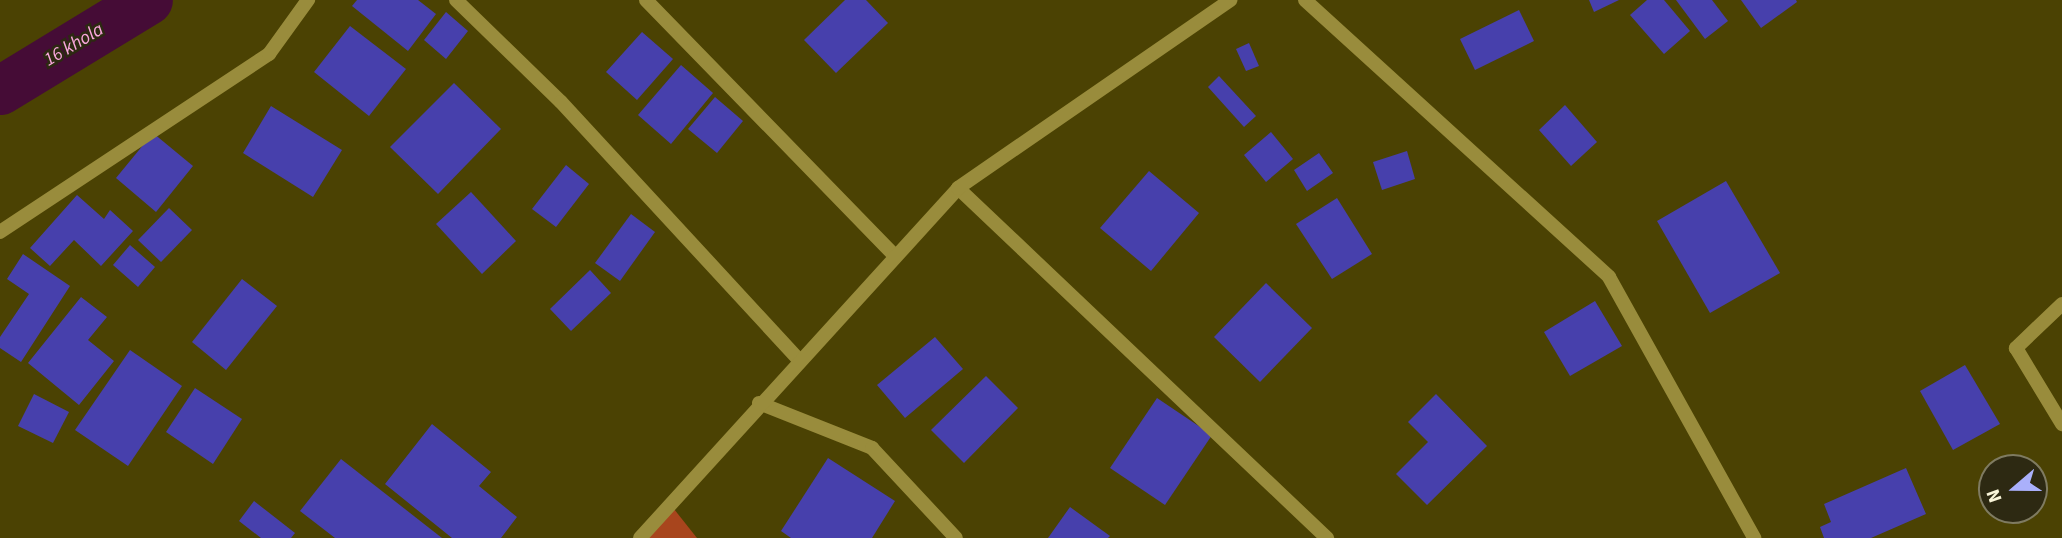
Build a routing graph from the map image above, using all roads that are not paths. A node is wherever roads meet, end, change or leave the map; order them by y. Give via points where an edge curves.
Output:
1 (308, 0) edge
2 (456, 0) edge
3 (646, 0) edge
4 (1231, 0) edge
5 (1305, 0) edge
6 (958, 188) junction
7 (0, 232) edge
8 (895, 256) junction
9 (2062, 304) edge
10 (798, 359) junction
11 (758, 403) junction
12 (2062, 424) edge
13 (640, 538) edge
14 (956, 538) edge
15 (1327, 538) edge
16 (1755, 538) edge

1 - 7 street via 269,54
2 - 10 street via 561,102
3 - 8 street
4 - 6 street
5 - 16 street via 1609,277
6 - 8 street
6 - 15 street
8 - 10 street
9 - 12 street via 2016,348
10 - 11 street
11 - 13 street
11 - 14 street via 872,447

